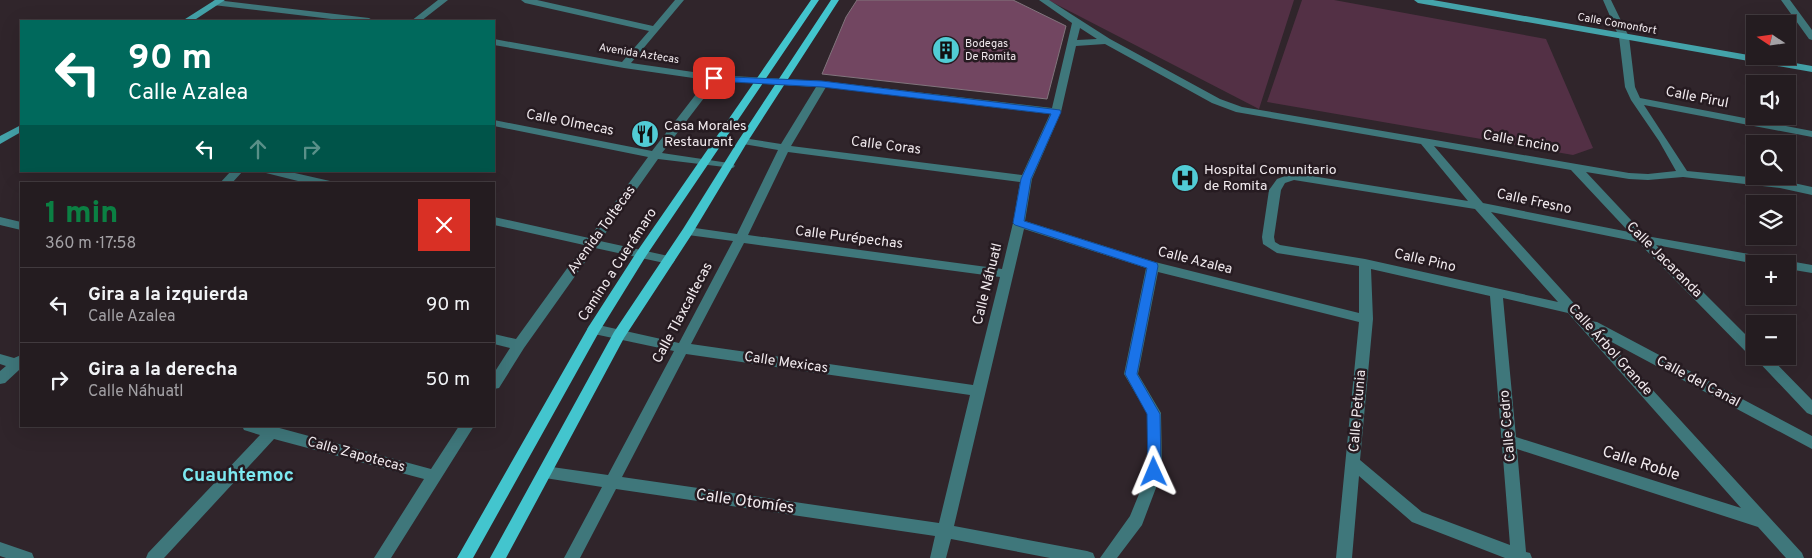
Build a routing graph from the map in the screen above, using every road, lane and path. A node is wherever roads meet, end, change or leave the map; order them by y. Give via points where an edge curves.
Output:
1 (444, 0) edge
2 (525, 0) edge
3 (680, 0) edge
4 (815, 0) edge
5 (835, 0) edge
6 (1043, 0) edge
7 (1418, 0) edge
8 (1607, 0) edge
9 (1785, 0) edge
10 (218, 1) edge
11 (190, 20) edge
12 (360, 20) edge
13 (416, 20) edge
14 (1077, 21) junction
15 (654, 29) junction
16 (1624, 37) junction
17 (1812, 37) edge
18 (1107, 41) junction
19 (495, 42) edge
20 (1072, 43) junction
21 (624, 65) junction
22 (1812, 68) edge
23 (714, 78) junction
24 (782, 81) junction
25 (760, 82) junction
26 (822, 84) junction
27 (1636, 100) junction
28 (1056, 112) junction
29 (495, 123) edge
30 (20, 129) edge
31 (1812, 134) edge
32 (0, 141) edge
33 (743, 141) junction
34 (1424, 141) junction
35 (784, 148) junction
36 (655, 155) junction
37 (705, 162) junction
38 (729, 166) junction
39 (1574, 166) junction
40 (237, 172) edge
41 (274, 172) edge
42 (1683, 174) junction
43 (1026, 179) junction
44 (226, 182) edge
45 (317, 182) edge
46 (1812, 191) edge
47 (1479, 206) junction
48 (0, 221) edge
49 (495, 221) edge
50 (1019, 223) junction
51 (20, 226) edge
52 (688, 231) junction
53 (740, 239) junction
54 (1642, 239) junction
55 (592, 243) junction
56 (1269, 244) joint
57 (642, 254) junction
58 (1746, 258) edge
59 (668, 260) junction
60 (1365, 263) junction
61 (1153, 266) junction
62 (1796, 266) edge
63 (1812, 269) edge
64 (1006, 274) junction
65 (1496, 293) junction
66 (1574, 310) junction
67 (1366, 319) junction
68 (1584, 320) junction
69 (594, 329) junction
70 (619, 335) junction
71 (495, 339) edge
72 (1746, 343) edge
73 (519, 345) junction
74 (680, 348) junction
75 (0, 359) edge
76 (20, 363) edge
77 (1769, 365) edge
78 (0, 379) edge
79 (495, 382) edge
80 (978, 391) junction
81 (1812, 408) edge
82 (253, 427) edge
83 (466, 427) edge
84 (271, 432) junction
85 (1510, 441) junction
86 (1812, 443) edge
87 (1353, 462) junction
88 (545, 472) junction
89 (435, 476) junction
90 (612, 483) junction
91 (1762, 521) junction
92 (945, 531) junction
93 (0, 549) edge
94 (1520, 557) edge
95 (26, 558) edge
96 (154, 558) edge
97 (382, 558) edge
98 (465, 558) edge
99 (498, 558) edge
100 (572, 558) edge
101 (938, 558) edge
102 (1087, 558) edge
103 (1108, 558) edge
104 (1344, 558) edge
105 (1796, 558) edge

1 - 13 street
2 - 15 street
3 - 15 street
4 - 25 main road, Camino a Cuerámaro
5 - 24 main road
6 - 14 street, Calle Encino
7 - 16 street, Calle Comonfort
8 - 16 street
9 - 17 street
10 - 11 street
10 - 12 street
14 - 18 street, Calle Encino
14 - 20 street, Calle Náhuatl
15 - 21 street
16 - 22 street, Calle Comonfort
16 - 27 street via 1627,75
18 - 20 street
18 - 34 street, Calle Encino via 1227,106
19 - 21 street, Avenida Aztecas
20 - 28 street, Calle Náhuatl
21 - 23 street, Avenida Aztecas
23 - 25 street, Avenida Aztecas
23 - 36 street, Avenida Toltecas
24 - 25 street, Avenida Aztecas
24 - 26 street, Avenida Aztecas
24 - 33 main road
25 - 37 main road, Camino a Cuerámaro
26 - 28 street, Avenida Aztecas
26 - 35 street, Calle Tlaxcaltecas
27 - 31 street, Calle Pirul
27 - 42 street
28 - 43 street, Calle Náhuatl
29 - 36 street, Calle Olmecas
30 - 32 street
33 - 35 street, Calle Coras
33 - 38 main road
34 - 39 street, Calle Encino
34 - 47 street, Calle Árbol Grande
35 - 43 street, Calle Coras
35 - 53 street, Calle Tlaxcaltecas
36 - 37 street, Calle Olmecas
36 - 55 street, Avenida Toltecas
37 - 38 street, Calle Olmecas
37 - 57 main road, Camino a Cuerámaro
38 - 52 main road
39 - 42 street, Calle Encino via 1629,176
39 - 54 street, Calle Jacaranda
40 - 44 street
41 - 45 street
42 - 46 street, Calle Encino via 1780,184
43 - 50 street, Calle Náhuatl
47 - 54 street, Calle Fresno
47 - 56 street, Calle Fresno via 1293,176 1281,180 1275,190
47 - 66 street, Calle Árbol Grande
48 - 51 street
49 - 55 street
50 - 61 street, Calle Azalea
50 - 64 street, Calle Náhuatl
52 - 53 street, Calle Purépechas
52 - 59 main road
53 - 64 street, Calle Purépechas
53 - 74 street, Calle Tlaxcaltecas
54 - 58 street, Calle Fresno
54 - 72 street, Calle Jacaranda
55 - 57 street
55 - 73 street, Avenida Toltecas
56 - 60 street, Calle Pino via 1277,249
57 - 59 street
57 - 69 main road, Camino a Cuerámaro
59 - 70 main road
60 - 65 street, Calle Pino
60 - 67 street, Calle Petunia
61 - 67 street, Calle Azalea
61 - 103 street via 1131,374 1154,414 1154,472 1136,520
62 - 63 street
64 - 80 street, Calle Náhuatl
65 - 66 street, Calle Pino
65 - 85 street, Calle Cedro
66 - 68 street, Calle Árbol Grande
67 - 87 street, Calle Petunia
68 - 86 street, Calle del Canal
68 - 91 street, Calle Árbol Grande
69 - 70 street, Calle Mexicas
69 - 98 main road, Camino a Cuerámaro
70 - 74 street, Calle Mexicas
70 - 88 main road
71 - 73 street
73 - 79 street, Avenida Toltecas
74 - 80 street, Calle Mexicas
74 - 90 street, Calle Tlaxcaltecas
75 - 76 street
76 - 78 street
77 - 81 street
80 - 92 street, Calle Náhuatl
82 - 84 street, Calle Zapotecas
83 - 89 street
84 - 89 street, Calle Zapotecas
84 - 96 street
85 - 91 street, Calle Roble
85 - 94 street, Calle Cedro
87 - 94 street via 1417,517
87 - 104 street, Calle Petunia
88 - 90 street, Calle Otomíes
88 - 99 main road
89 - 97 street
90 - 92 street, Calle Otomíes
90 - 100 street, Calle Tlaxcaltecas
91 - 105 street, Calle Árbol Grande
92 - 101 street, Calle Náhuatl
92 - 102 street, Calle Otomíes
93 - 95 street

